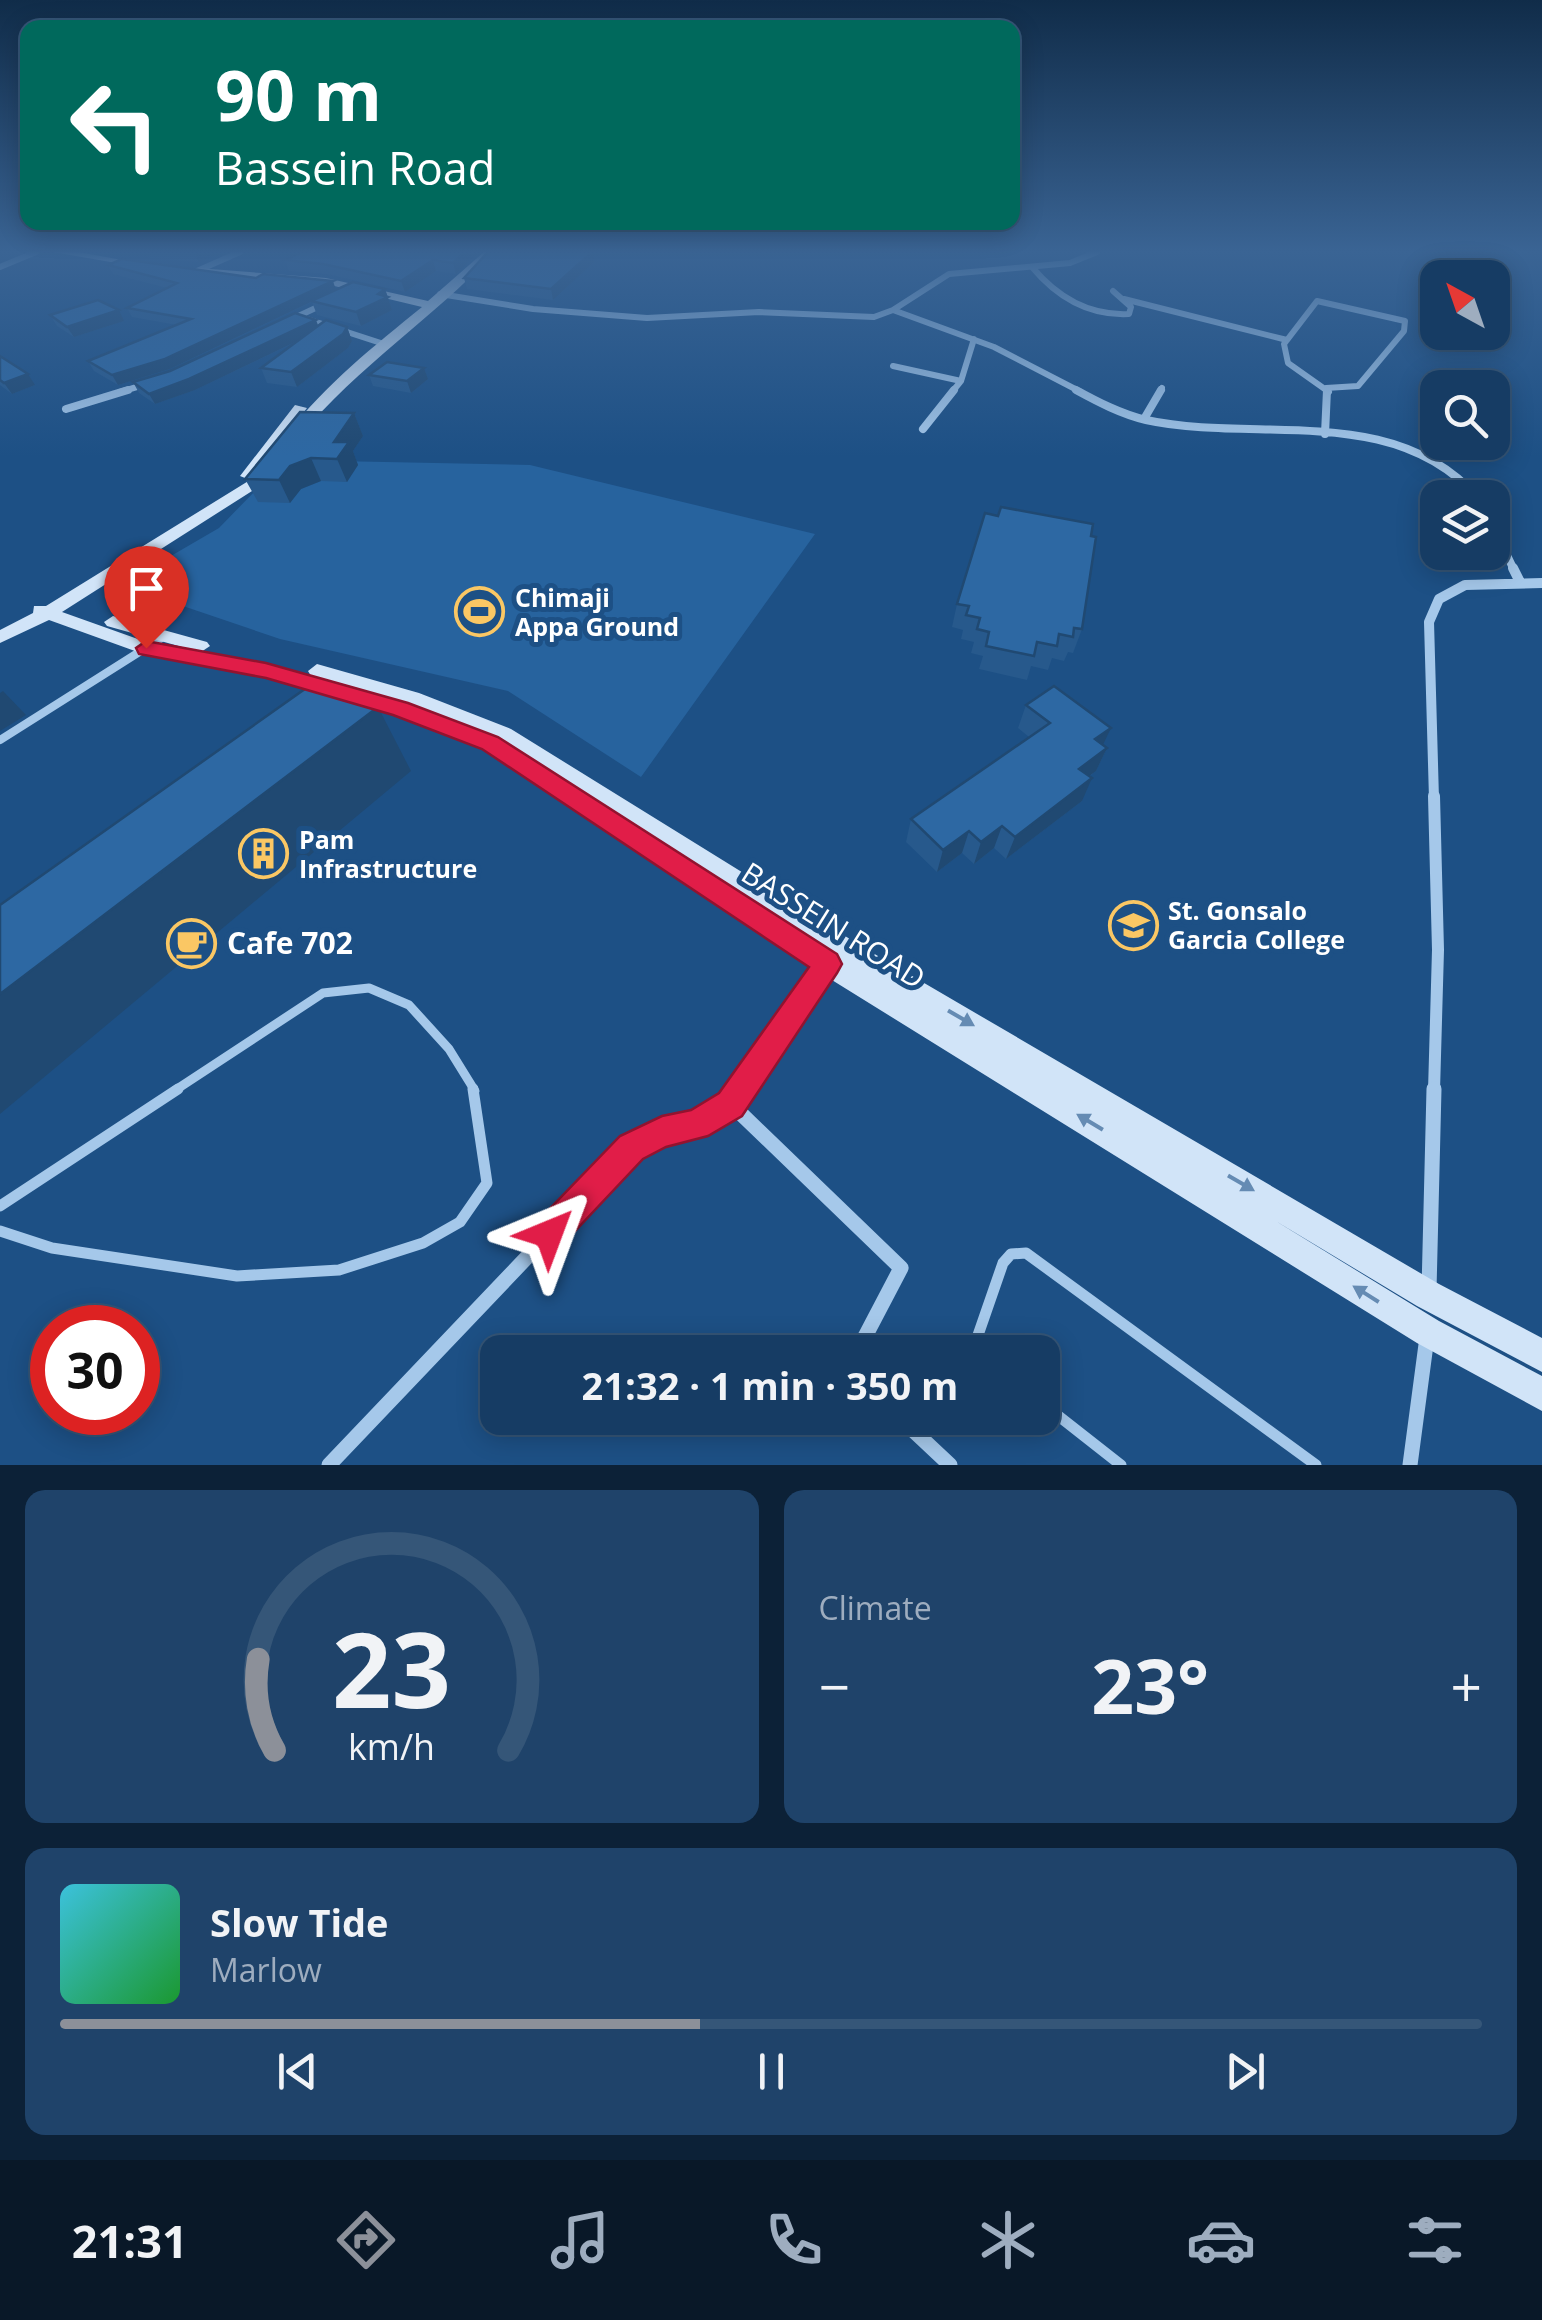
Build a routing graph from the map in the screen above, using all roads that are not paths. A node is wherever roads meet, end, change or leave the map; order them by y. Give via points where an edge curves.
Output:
1 (290, 320) edge
2 (311, 320) edge
3 (410, 320) edge
4 (921, 320) edge
5 (1209, 320) edge
6 (1301, 320) edge
7 (1402, 320) edge
8 (279, 326) edge
9 (974, 340) junction
10 (1287, 340) junction
11 (382, 344) junction
12 (893, 366) dead end
13 (158, 380) edge
14 (960, 382) junction
15 (1162, 388) dead end
16 (1326, 388) junction
17 (66, 408) dead end
18 (1144, 419) junction
19 (923, 430) dead end
20 (1325, 434) junction
21 (1466, 480) edge
22 (1510, 561) edge
23 (1520, 582) junction
24 (1542, 583) edge
25 (45, 610) junction
26 (0, 637) edge
27 (154, 642) junction
28 (0, 740) edge
29 (834, 955) junction
30 (730, 1104) junction
31 (0, 1206) edge
32 (0, 1232) edge
33 (1428, 1295) junction
34 (1428, 1332) junction
35 (866, 1335) edge
36 (977, 1335) edge
37 (1542, 1356) edge
38 (1542, 1394) edge
39 (1060, 1417) edge
40 (918, 1435) edge
41 (329, 1465) edge
42 (950, 1465) edge
43 (1121, 1465) edge
44 (1316, 1465) edge
45 (1410, 1465) edge

1 - 8 street
2 - 11 street
3 - 11 street
4 - 9 street
5 - 10 street
6 - 10 street
7 - 16 street via 1404,331 1358,386
9 - 14 street
9 - 18 street
10 - 16 street via 1288,363
11 - 25 street via 318,402 258,481
12 - 14 street
13 - 17 street
14 - 19 street
15 - 18 street
16 - 20 street
18 - 20 street
20 - 21 street via 1441,462
22 - 23 street
23 - 24 street
23 - 33 street via 1449,591 1429,622 1438,950
25 - 26 street
25 - 27 street, BASSEIN ROAD
27 - 28 lane
27 - 29 street, BASSEIN ROAD via 266,670 490,743
27 - 29 street, BASSEIN ROAD via 364,682 478,722 690,848
29 - 30 street
29 -> 33 street, BASSEIN ROAD
34 -> 29 street, BASSEIN ROAD
30 - 35 street via 902,1268
30 - 41 street via 696,1125 631,1148
31 - 32 lane via 323,993 369,988 408,1005 449,1049 475,1092 487,1183 460,1222 423,1243 339,1270 237,1276 52,1248
33 - 34 street
33 - 37 street, BASSEIN ROAD
34 - 38 street, BASSEIN ROAD
34 - 45 street
36 - 44 lane via 1003,1263 1026,1253
39 - 43 lane
40 - 42 street

